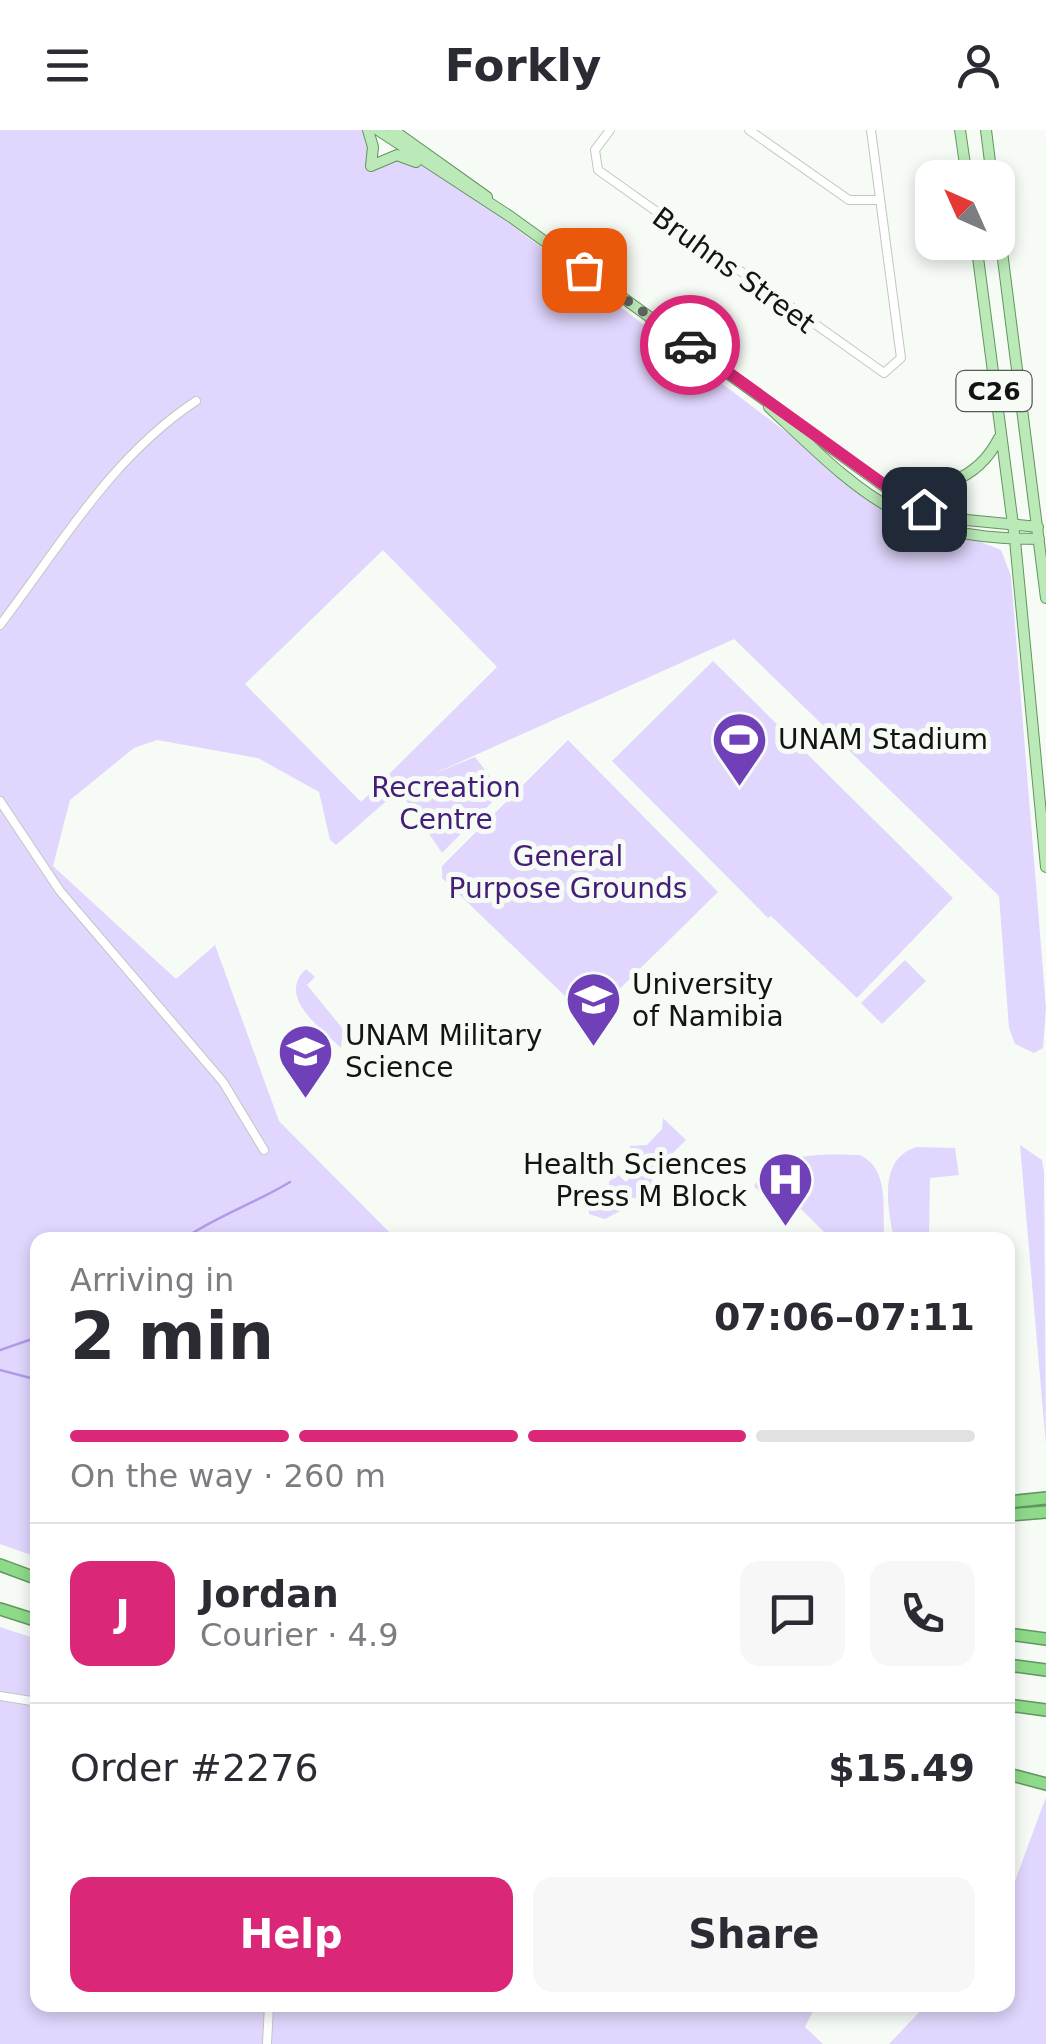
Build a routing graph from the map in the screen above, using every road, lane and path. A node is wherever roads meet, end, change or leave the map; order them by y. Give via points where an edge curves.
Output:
1 (368, 130) edge
2 (378, 130) edge
3 (393, 130) edge
4 (610, 130) edge
5 (750, 130) edge
6 (871, 130) edge
7 (960, 130) edge
8 (986, 130) edge
9 (964, 160) edge
10 (990, 160) edge
11 (465, 190) junction
12 (880, 200) junction
13 (511, 217) junction
14 (978, 260) edge
15 (1004, 260) edge
16 (746, 386) junction
17 (196, 400) dead end
18 (1000, 438) junction
19 (876, 480) junction
20 (1014, 534) junction
21 (1042, 534) edge
22 (1046, 598) edge
23 (0, 625) edge
24 (0, 801) edge
25 (1046, 867) edge
26 (264, 1150) dead end
27 (1046, 1498) edge
28 (1015, 1501) edge
29 (1046, 1512) edge
30 (1015, 1514) edge
31 (0, 1565) edge
32 (30, 1575) edge
33 (0, 1609) edge
34 (30, 1619) edge
35 (1015, 1635) edge
36 (1046, 1639) edge
37 (1015, 1666) edge
38 (1046, 1670) edge
39 (0, 1696) edge
40 (30, 1701) edge
41 (1015, 1707) edge
42 (1046, 1710) edge
43 (1015, 1776) edge
44 (1046, 1784) edge
45 (269, 2012) edge
46 (267, 2044) edge

1 - 11 main road via 371,166 397,155
2 - 11 main road
3 - 13 main road
4 - 12 street, Bruhns Street via 595,150 598,170 879,373 896,366 900,350
5 - 12 street via 849,200
6 - 12 street
7 - 9 main road
8 - 10 main road
11 - 13 main road
13 - 16 main road
14 - 18 main road, C26
15 - 21 main road, C26
16 - 19 main road
16 - 20 main road via 835,468 898,513 948,533
17 - 23 street via 110,475
18 - 19 main road via 986,460 948,484 926,488
18 - 20 main road, C26
19 - 20 main road via 924,509
20 - 21 main road
20 - 25 main road, C26
21 - 22 main road, C26
24 - 26 street via 60,891 223,1082
27 - 28 highway
29 - 30 highway
31 - 32 highway
33 - 34 highway
35 - 36 highway
37 - 38 highway
39 - 40 street
41 - 42 highway
43 - 44 highway
45 - 46 street

